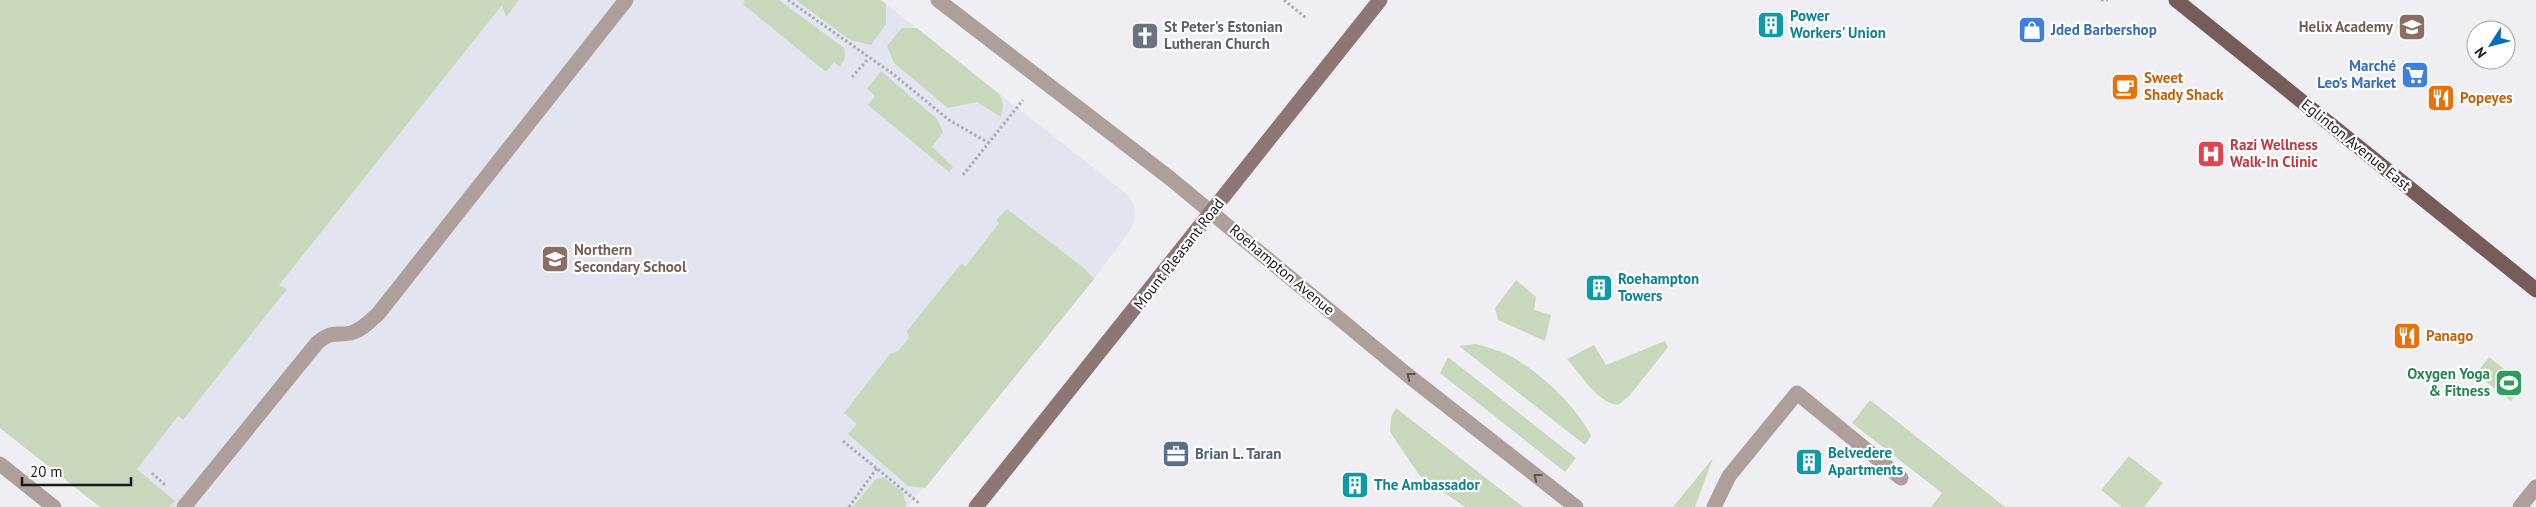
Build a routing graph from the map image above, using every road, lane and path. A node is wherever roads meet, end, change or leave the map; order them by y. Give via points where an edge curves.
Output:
1 (626, 0) edge
2 (788, 0) edge
3 (938, 0) edge
4 (1284, 0) edge
5 (1380, 0) edge
6 (2101, 0) edge
7 (2108, 0) edge
8 (2176, 0) edge
9 (1306, 18) dead end
10 (868, 59) junction
11 (852, 77) dead end
12 (1022, 100) dead end
13 (989, 142) junction
14 (963, 175) dead end
15 (1212, 213) junction
16 (2536, 290) edge
17 (843, 441) dead end
18 (0, 464) edge
19 (877, 468) junction
20 (1901, 478) dead end
21 (2536, 487) edge
22 (920, 503) dead end
23 (54, 507) edge
24 (184, 507) edge
25 (849, 507) edge
26 (976, 507) edge
27 (1576, 507) edge
28 (1714, 507) edge
29 (2520, 507) edge

1 - 24 street via 378,314 365,327 351,333 327,334 317,343
2 - 10 path
3 - 15 street, Roehampton Avenue
4 - 9 path
5 - 15 main road, Mount Pleasant Road
6 - 7 path
8 - 16 main road, Eglinton Avenue East
10 - 11 path
10 - 13 path via 893,74 949,120
12 - 13 path
13 - 14 path
15 - 26 main road, Mount Pleasant Road
27 -> 15 street, Roehampton Avenue via 1405,373
17 - 19 path
18 - 23 street
19 - 22 path
19 - 25 path
20 - 28 street via 1797,394 1729,476
21 - 29 street

